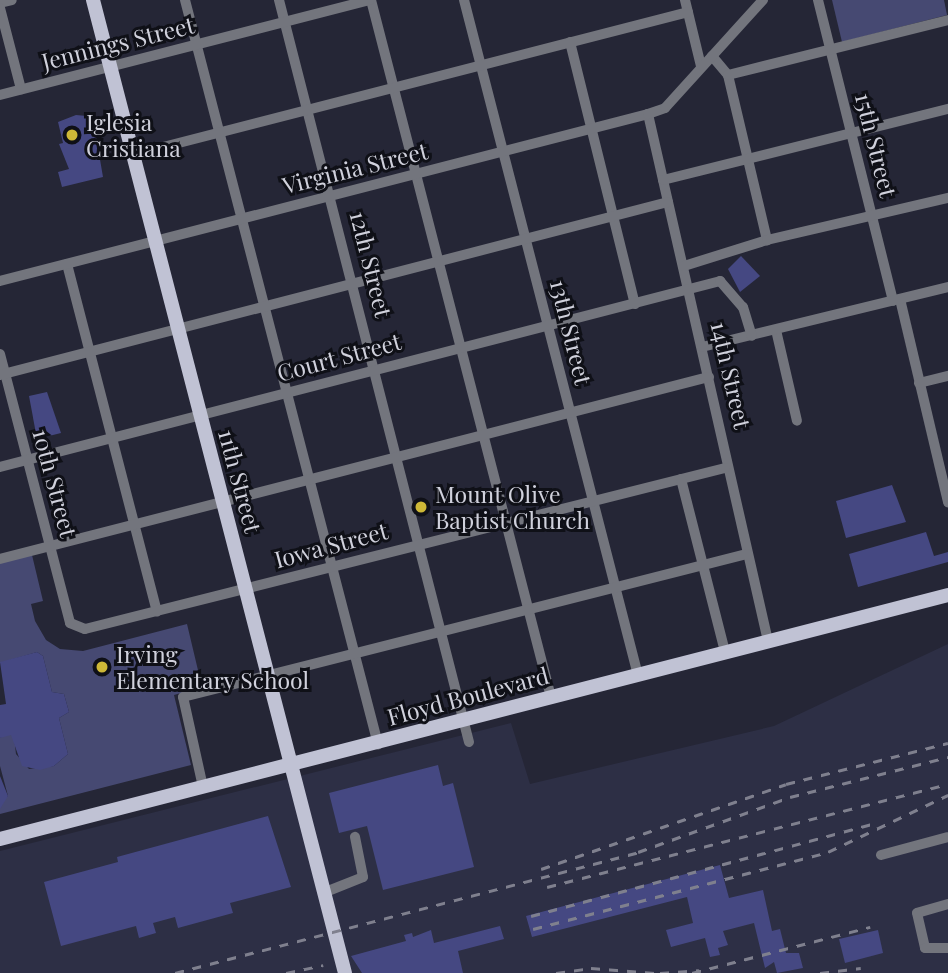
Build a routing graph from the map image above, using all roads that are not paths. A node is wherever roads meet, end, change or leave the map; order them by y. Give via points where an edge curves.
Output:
1 (12, 0) edge
2 (93, 0) edge
3 (186, 0) edge
4 (279, 0) edge
5 (370, 0) edge
6 (464, 0) edge
7 (685, 0) edge
8 (763, 0) edge
9 (818, 0) edge
10 (0, 5) edge
11 (688, 12) junction
12 (948, 20) edge
13 (285, 23) junction
14 (570, 42) junction
15 (197, 45) junction
16 (829, 51) junction
17 (712, 56) junction
18 (481, 64) junction
19 (109, 66) junction
20 (701, 66) junction
21 (728, 75) junction
22 (394, 86) junction
23 (21, 89) junction
24 (0, 95) edge
25 (307, 109) junction
26 (948, 109) edge
27 (648, 114) junction
28 (590, 130) junction
29 (219, 131) junction
30 (851, 134) junction
31 (503, 152) junction
32 (132, 155) junction
33 (747, 159) junction
34 (416, 174) junction
35 (663, 180) junction
36 (331, 194) junction
37 (948, 198) edge
38 (668, 202) junction
39 (612, 216) junction
40 (872, 217) junction
41 (241, 218) junction
42 (526, 240) junction
43 (767, 240) junction
44 (155, 242) junction
45 (439, 262) junction
46 (67, 264) junction
47 (684, 266) junction
48 (0, 281) edge
49 (353, 283) junction
50 (948, 287) edge
51 (690, 290) junction
52 (896, 300) junction
53 (635, 304) junction
54 (264, 307) junction
55 (546, 325) junction
56 (178, 329) junction
57 (776, 330) junction
58 (752, 336) junction
59 (702, 347) junction
60 (459, 348) junction
61 (90, 352) junction
62 (0, 354) edge
63 (376, 369) junction
64 (3, 374) edge
65 (948, 376) edge
66 (709, 377) junction
67 (919, 383) junction
68 (287, 392) junction
69 (571, 415) junction
70 (200, 416) junction
71 (797, 421) dead end
72 (485, 436) junction
73 (113, 438) junction
74 (398, 456) junction
75 (28, 460) junction
76 (0, 467) edge
77 (725, 468) junction
78 (681, 479) junction
79 (309, 481) junction
80 (593, 501) junction
81 (948, 502) edge
82 (223, 503) junction
83 (506, 522) junction
84 (135, 525) junction
85 (419, 544) junction
86 (50, 547) junction
87 (747, 554) junction
88 (0, 559) edge
89 (333, 566) junction
90 (703, 566) junction
91 (617, 588) junction
92 (246, 590) junction
93 (948, 595) edge
94 (529, 610) junction
95 (157, 612) junction
96 (70, 623) joint
97 (440, 632) junction
98 (768, 641) junction
99 (355, 652) junction
100 (725, 652) junction
101 (638, 675) junction
102 (269, 676) junction
103 (551, 697) junction
104 (463, 720) junction
105 (469, 742) dead end
106 (378, 744) junction
107 (289, 764) junction
108 (203, 787) junction
109 (355, 837) dead end
110 (948, 837) edge
111 (0, 839) edge
112 (881, 855) dead end
113 (323, 893) junction
114 (948, 904) edge
115 (948, 948) edge
116 (345, 973) edge

1 - 10 street
2 - 19 main road, 11th Street
3 - 15 street
4 - 13 street, 12th Street
5 - 13 street, Jennings Street
5 - 22 street
6 - 18 street, 13th Street
7 - 11 street
8 - 17 street, Virginia Street
9 - 16 street, 15th Street
10 - 23 street
11 - 14 street
11 - 20 street
12 - 16 street
13 - 15 street, Jennings Street
13 - 25 street, 12th Street
14 - 18 street
14 - 28 street
15 - 19 street, Jennings Street
15 - 29 street
16 - 21 street
16 - 30 street, 15th Street
17 - 20 street, Virginia Street
17 - 21 street
18 - 22 street
18 - 31 street, 13th Street
19 - 23 street, Jennings Street
19 - 32 main road, 11th Street
20 - 27 street, Virginia Street via 665,108
21 - 33 street
22 - 25 street
22 - 34 street
23 - 24 street, Jennings Street
25 - 29 street
25 - 36 street, 12th Street
26 - 30 street
27 - 28 street, Virginia Street
27 - 35 street, 14th Street
28 - 31 street, Virginia Street
28 - 39 street
29 - 32 street
29 - 41 street
30 - 33 street
30 - 40 street, 15th Street
31 - 34 street, Virginia Street
31 - 42 street, 13th Street
32 - 44 main road, 11th Street
33 - 35 street
33 - 43 street
34 - 36 street, Virginia Street
34 - 45 street
35 - 38 street, 14th Street
36 - 41 street, Virginia Street
36 - 49 street, 12th Street
37 - 40 street
38 - 39 street
38 - 47 street, 14th Street
39 - 42 street
39 - 53 street
40 - 43 street
40 - 52 street, 15th Street
41 - 44 street, Virginia Street
41 - 54 street
42 - 45 street
42 - 55 street, 13th Street
43 - 47 street
44 - 46 street, Virginia Street
44 - 56 main road, 11th Street
45 - 49 street
45 - 60 street
46 - 48 street, Virginia Street
46 - 61 street
47 - 51 street, 14th Street
49 - 54 street
49 - 63 street, 12th Street
50 - 52 street
51 - 53 street, Court Street
51 - 58 street, Court Street via 720,281 743,307
51 - 59 street, 14th Street
52 - 57 street
52 - 67 street, 15th Street
53 - 55 street, Court Street
54 - 56 street
54 - 68 street
55 - 60 street, Court Street
55 - 69 street, 13th Street
56 - 61 street
56 - 70 main road, 11th Street
57 - 58 street
57 - 71 street
58 - 59 street
59 - 66 street, 14th Street
60 - 63 street, Court Street
60 - 72 street
61 - 64 street
61 - 73 street
62 - 64 street, 10th Street
63 - 68 street, Court Street
63 - 74 street, 12th Street
64 - 75 street, 10th Street
65 - 67 street
66 - 69 street
66 - 77 street, 14th Street via 731,466
67 - 81 street, 15th Street
68 - 70 street, Court Street
68 - 79 street
69 - 72 street
69 - 80 street, 13th Street
70 - 73 street, Court Street
70 - 82 main road, 11th Street
72 - 74 street
72 - 83 street
73 - 75 street, Court Street
73 - 84 street
74 - 79 street
74 - 85 street, 12th Street
75 - 76 street, Court Street
75 - 86 street, 10th Street
77 - 78 street, Iowa Street
77 - 87 street, 14th Street
78 - 80 street, Iowa Street
78 - 90 street
79 - 82 street
79 - 89 street
80 - 83 street, Iowa Street
80 - 91 street, 13th Street
82 - 84 street
82 - 92 main road, 11th Street
83 - 85 street, Iowa Street
83 - 94 street
84 - 86 street
84 - 95 street
85 - 89 street, Iowa Street
85 - 97 street, 12th Street
86 - 88 street
86 - 96 street, 10th Street
87 - 90 street
87 - 98 street, 14th Street
89 - 92 street, Iowa Street
89 - 99 street
90 - 91 street
90 - 100 street
91 - 94 street
91 - 101 street, 13th Street
92 - 95 street, Iowa Street
92 - 102 main road, 11th Street
93 - 98 main road, Floyd Boulevard
94 - 97 street
94 - 103 street
95 - 96 street, Iowa Street via 85,629
97 - 99 street
97 - 104 street, 12th Street
98 - 100 main road, Floyd Boulevard
99 - 102 street
99 - 106 street
100 - 101 main road, Floyd Boulevard
101 - 103 main road, Floyd Boulevard
102 - 107 main road, 11th Street
102 - 108 street via 183,697
103 - 104 main road, Floyd Boulevard
104 - 105 street, 12th Street
104 - 106 main road, Floyd Boulevard
106 - 107 main road, Floyd Boulevard
107 - 108 main road, Floyd Boulevard
107 - 113 main road, 11th Street
108 - 111 main road, Floyd Boulevard
109 - 113 street via 363,877
110 - 112 street
113 - 116 main road, 11th Street
114 - 115 street via 917,913 925,948

